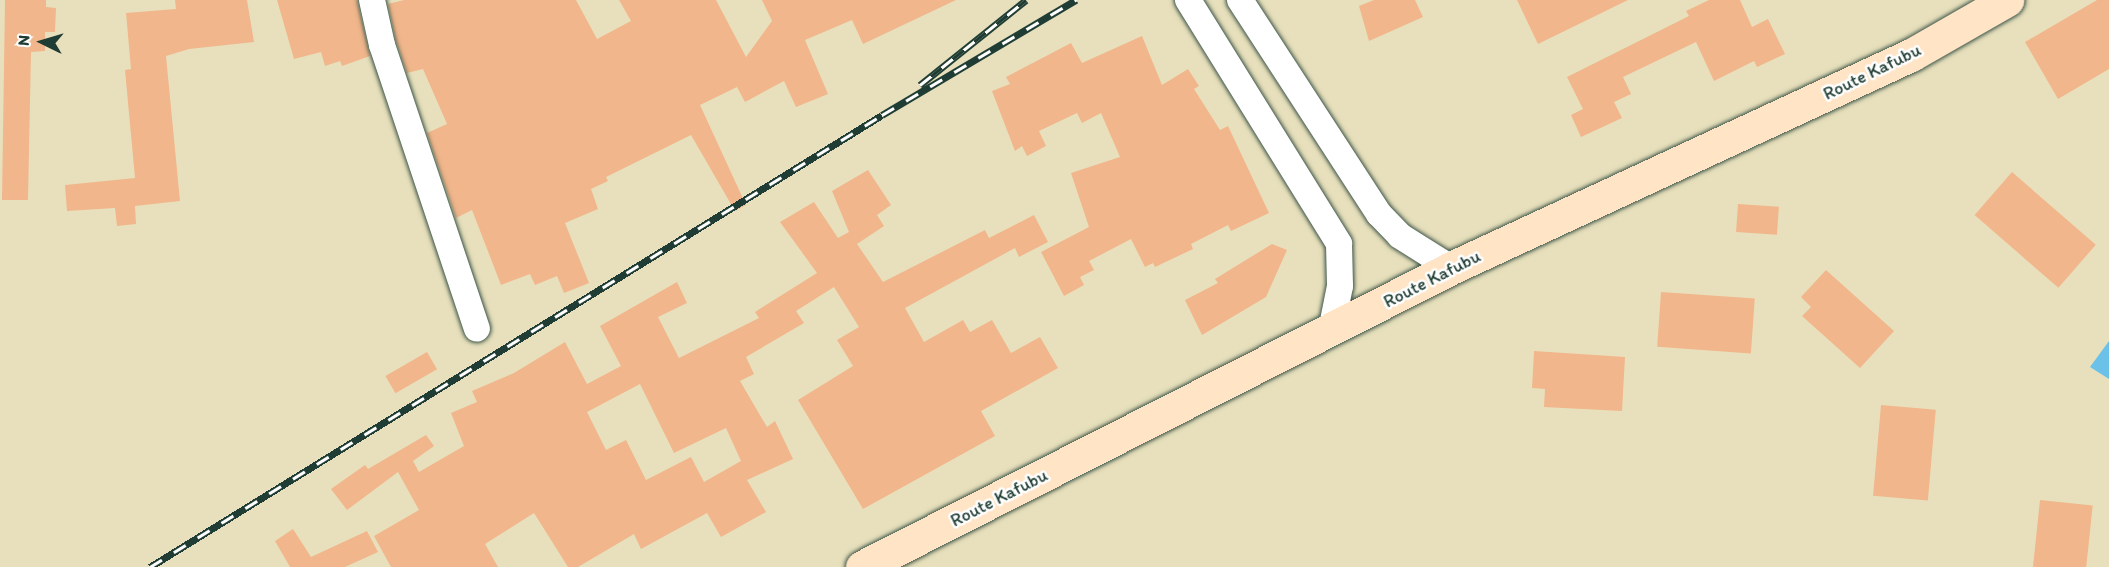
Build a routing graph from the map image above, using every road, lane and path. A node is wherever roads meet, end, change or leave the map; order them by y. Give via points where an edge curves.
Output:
1 (372, 0) edge
2 (1188, 0) edge
3 (1240, 0) edge
4 (2007, 0) edge
5 (1452, 268) junction
6 (477, 329) dead end
7 (1331, 331) junction
8 (862, 567) edge

1 - 6 street via 382,45
2 - 7 street via 1339,244 1340,286
3 - 5 street via 1379,214 1400,236
4 - 5 main road, Route Kafubu via 1911,55
5 - 7 main road, Route Kafubu
7 - 8 main road, Route Kafubu

